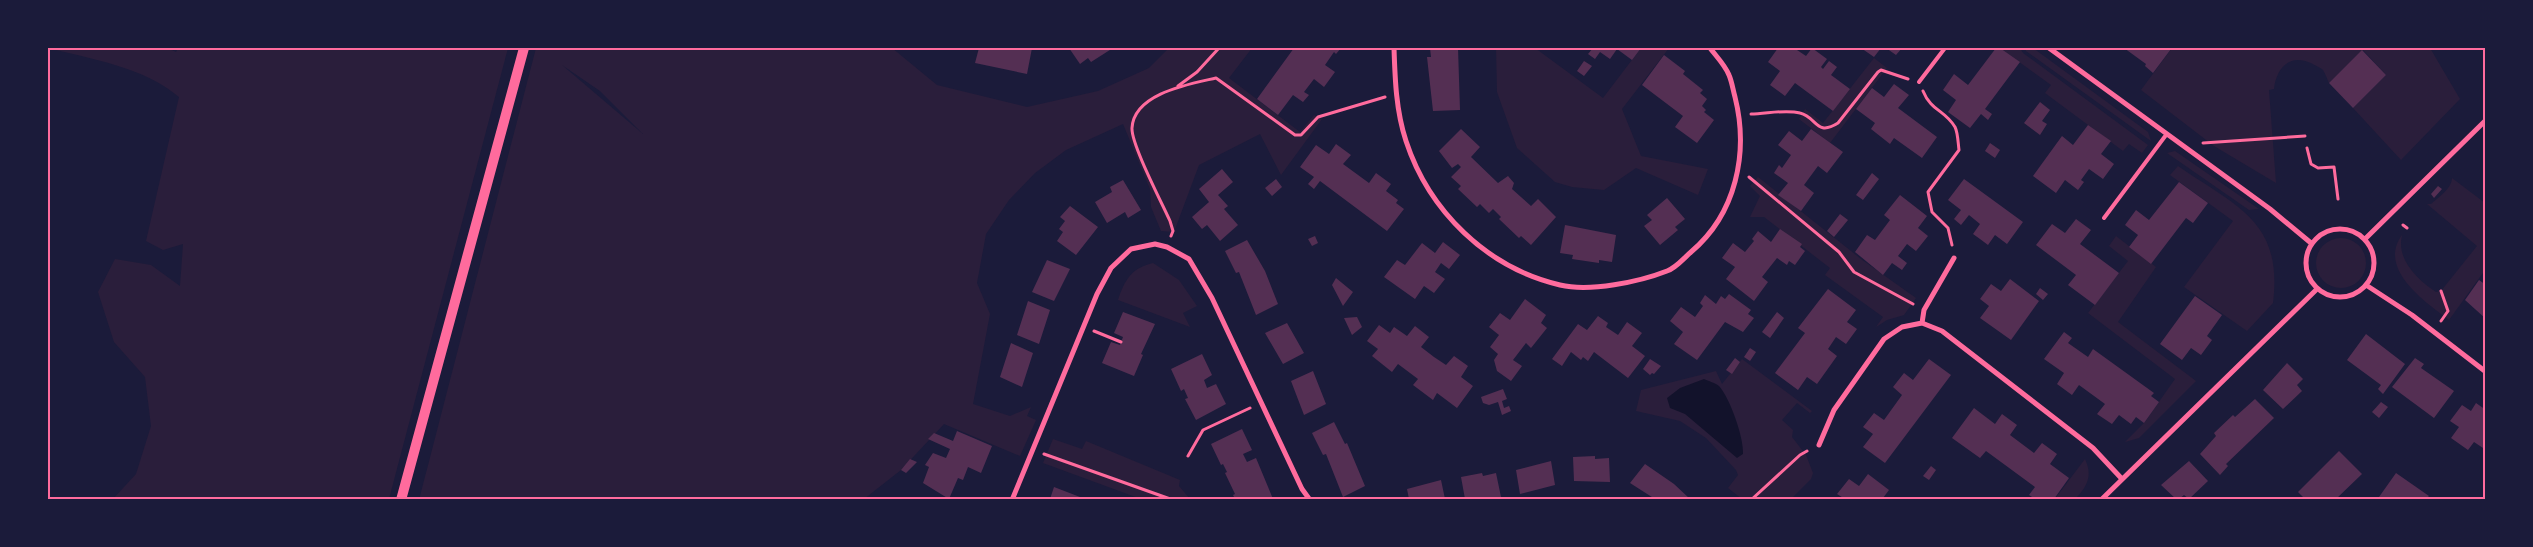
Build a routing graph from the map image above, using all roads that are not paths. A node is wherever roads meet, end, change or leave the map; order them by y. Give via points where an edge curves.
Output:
1 (524, 48) edge
2 (1394, 48) edge
3 (1710, 48) edge
4 (1945, 48) edge
5 (2049, 48) edge
6 (1919, 82) road end
7 (2486, 120) edge
8 (2166, 135) junction
9 (2104, 218) dead end
10 (2365, 239) junction
11 (2311, 243) junction
12 (1954, 258) road end
13 (2366, 285) junction
14 (2317, 289) junction
15 (1922, 324) junction
16 (2486, 372) edge
17 (1819, 446) road end
18 (2122, 479) junction
19 (401, 500) edge
20 (1012, 500) edge
21 (1310, 500) edge
22 (2101, 500) edge

1 - 19 main road
2 - 3 street via 1396,94 1406,141 1425,184 1449,220 1483,249 1520,270 1561,285 1615,286 1669,270 1708,238 1728,202 1740,167 1739,114 1730,75
4 - 6 lane
5 - 8 street
7 - 10 street
8 - 9 lane
8 - 11 street via 2270,209
10 - 11 street via 2356,232 2340,229 2324,233
10 - 13 street via 2373,254 2374,266
11 - 14 street via 2306,254 2306,270
12 - 15 street via 1924,310
13 - 14 street via 2354,294 2342,297
13 - 16 street via 2412,315
14 - 18 street
15 - 17 street via 1902,328 1884,339 1834,410
15 - 18 street via 1942,331 2078,436
18 - 22 street
20 - 21 street via 1097,294 1111,268 1131,249 1155,244 1189,259 1212,298

